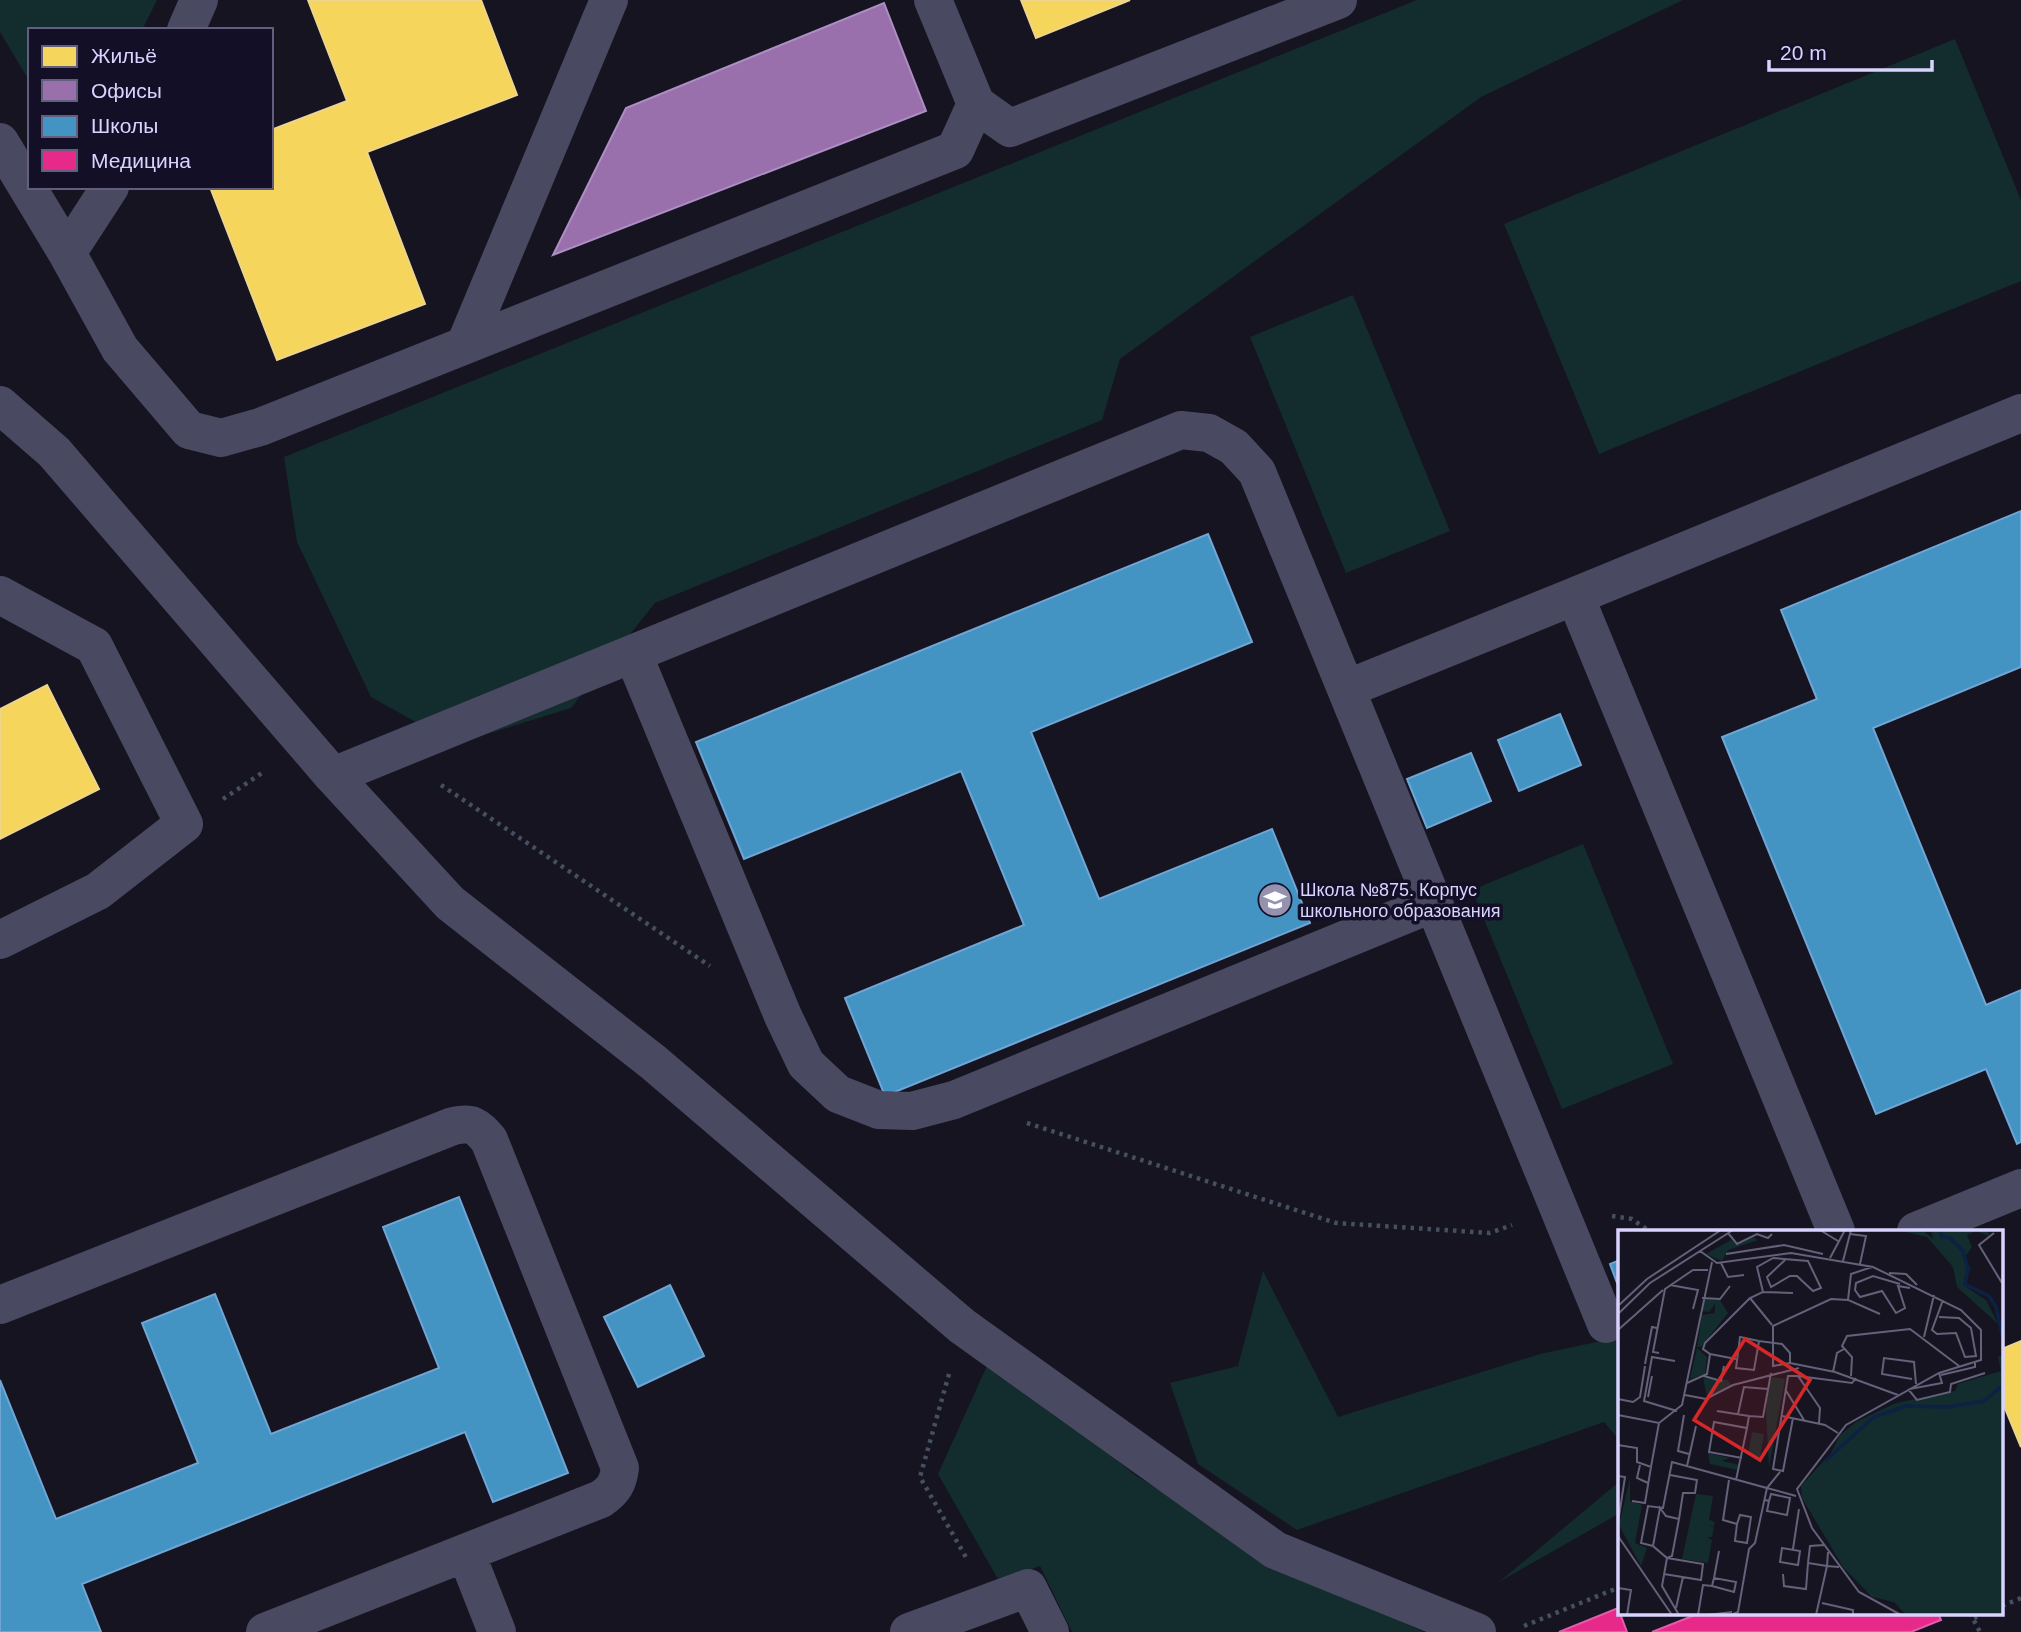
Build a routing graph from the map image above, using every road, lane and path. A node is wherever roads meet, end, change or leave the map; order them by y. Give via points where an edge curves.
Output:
1 (199, 0) edge
2 (609, 0) edge
3 (933, 0) edge
4 (1338, 0) edge
5 (187, 28) edge
6 (976, 104) junction
7 (0, 142) edge
8 (28, 188) edge
9 (28, 189) edge
10 (109, 189) edge
11 (67, 253) junction
12 (465, 345) junction
13 (0, 405) edge
14 (2021, 413) edge
15 (0, 595) edge
16 (1575, 596) junction
17 (633, 654) junction
18 (1346, 689) junction
19 (396, 750) junction
20 (267, 769) dead end
21 (333, 776) junction
22 (184, 824) junction
23 (1434, 903) junction
24 (0, 940) edge
25 (714, 970) dead end
26 (954, 1100) junction
27 (2021, 1188) edge
28 (1559, 1209) junction
29 (1836, 1230) edge
30 (1918, 1230) edge
31 (0, 1305) edge
32 (1606, 1324) dead end
33 (962, 1326) junction
34 (466, 1553) junction
35 (1618, 1588) edge
36 (2021, 1598) edge
37 (992, 1601) junction
38 (2004, 1605) edge
39 (1972, 1615) edge
40 (1515, 1630) edge
41 (265, 1632) edge
42 (497, 1632) edge
43 (909, 1632) edge
44 (1050, 1632) edge
45 (1477, 1632) edge
46 (1980, 1632) edge

1 - 5 lane
2 - 12 lane
3 - 6 lane
4 - 6 lane via 1010,128
6 - 12 lane via 955,150
7 - 8 lane
9 - 11 lane
10 - 11 lane
11 - 12 lane via 121,349 189,430 220,438 260,427
13 - 21 lane via 54,452
14 - 16 lane
15 - 22 lane via 94,646
16 - 18 lane
16 - 29 lane
17 - 18 lane via 1181,430 1209,433 1234,447 1257,472
17 - 19 lane
17 - 26 lane via 806,1064 838,1094 879,1110 912,1111
18 - 23 lane
19 - 21 lane
19 - 25 path via 462,801
20 - 22 path
21 - 33 lane via 450,903 653,1062
22 - 24 lane via 98,891
23 - 26 lane
23 - 28 lane
26 - 28 path via 1336,1223 1490,1233
27 - 30 lane
28 - 32 lane
31 - 34 lane via 453,1126 466,1123 478,1127 489,1140 620,1468 618,1482 601,1499
33 - 37 path via 920,1477
33 - 45 lane via 1275,1550
34 - 41 lane
34 - 42 lane
35 - 40 path
36 - 38 path
37 - 43 lane
37 - 44 lane via 1028,1588
39 - 46 path

